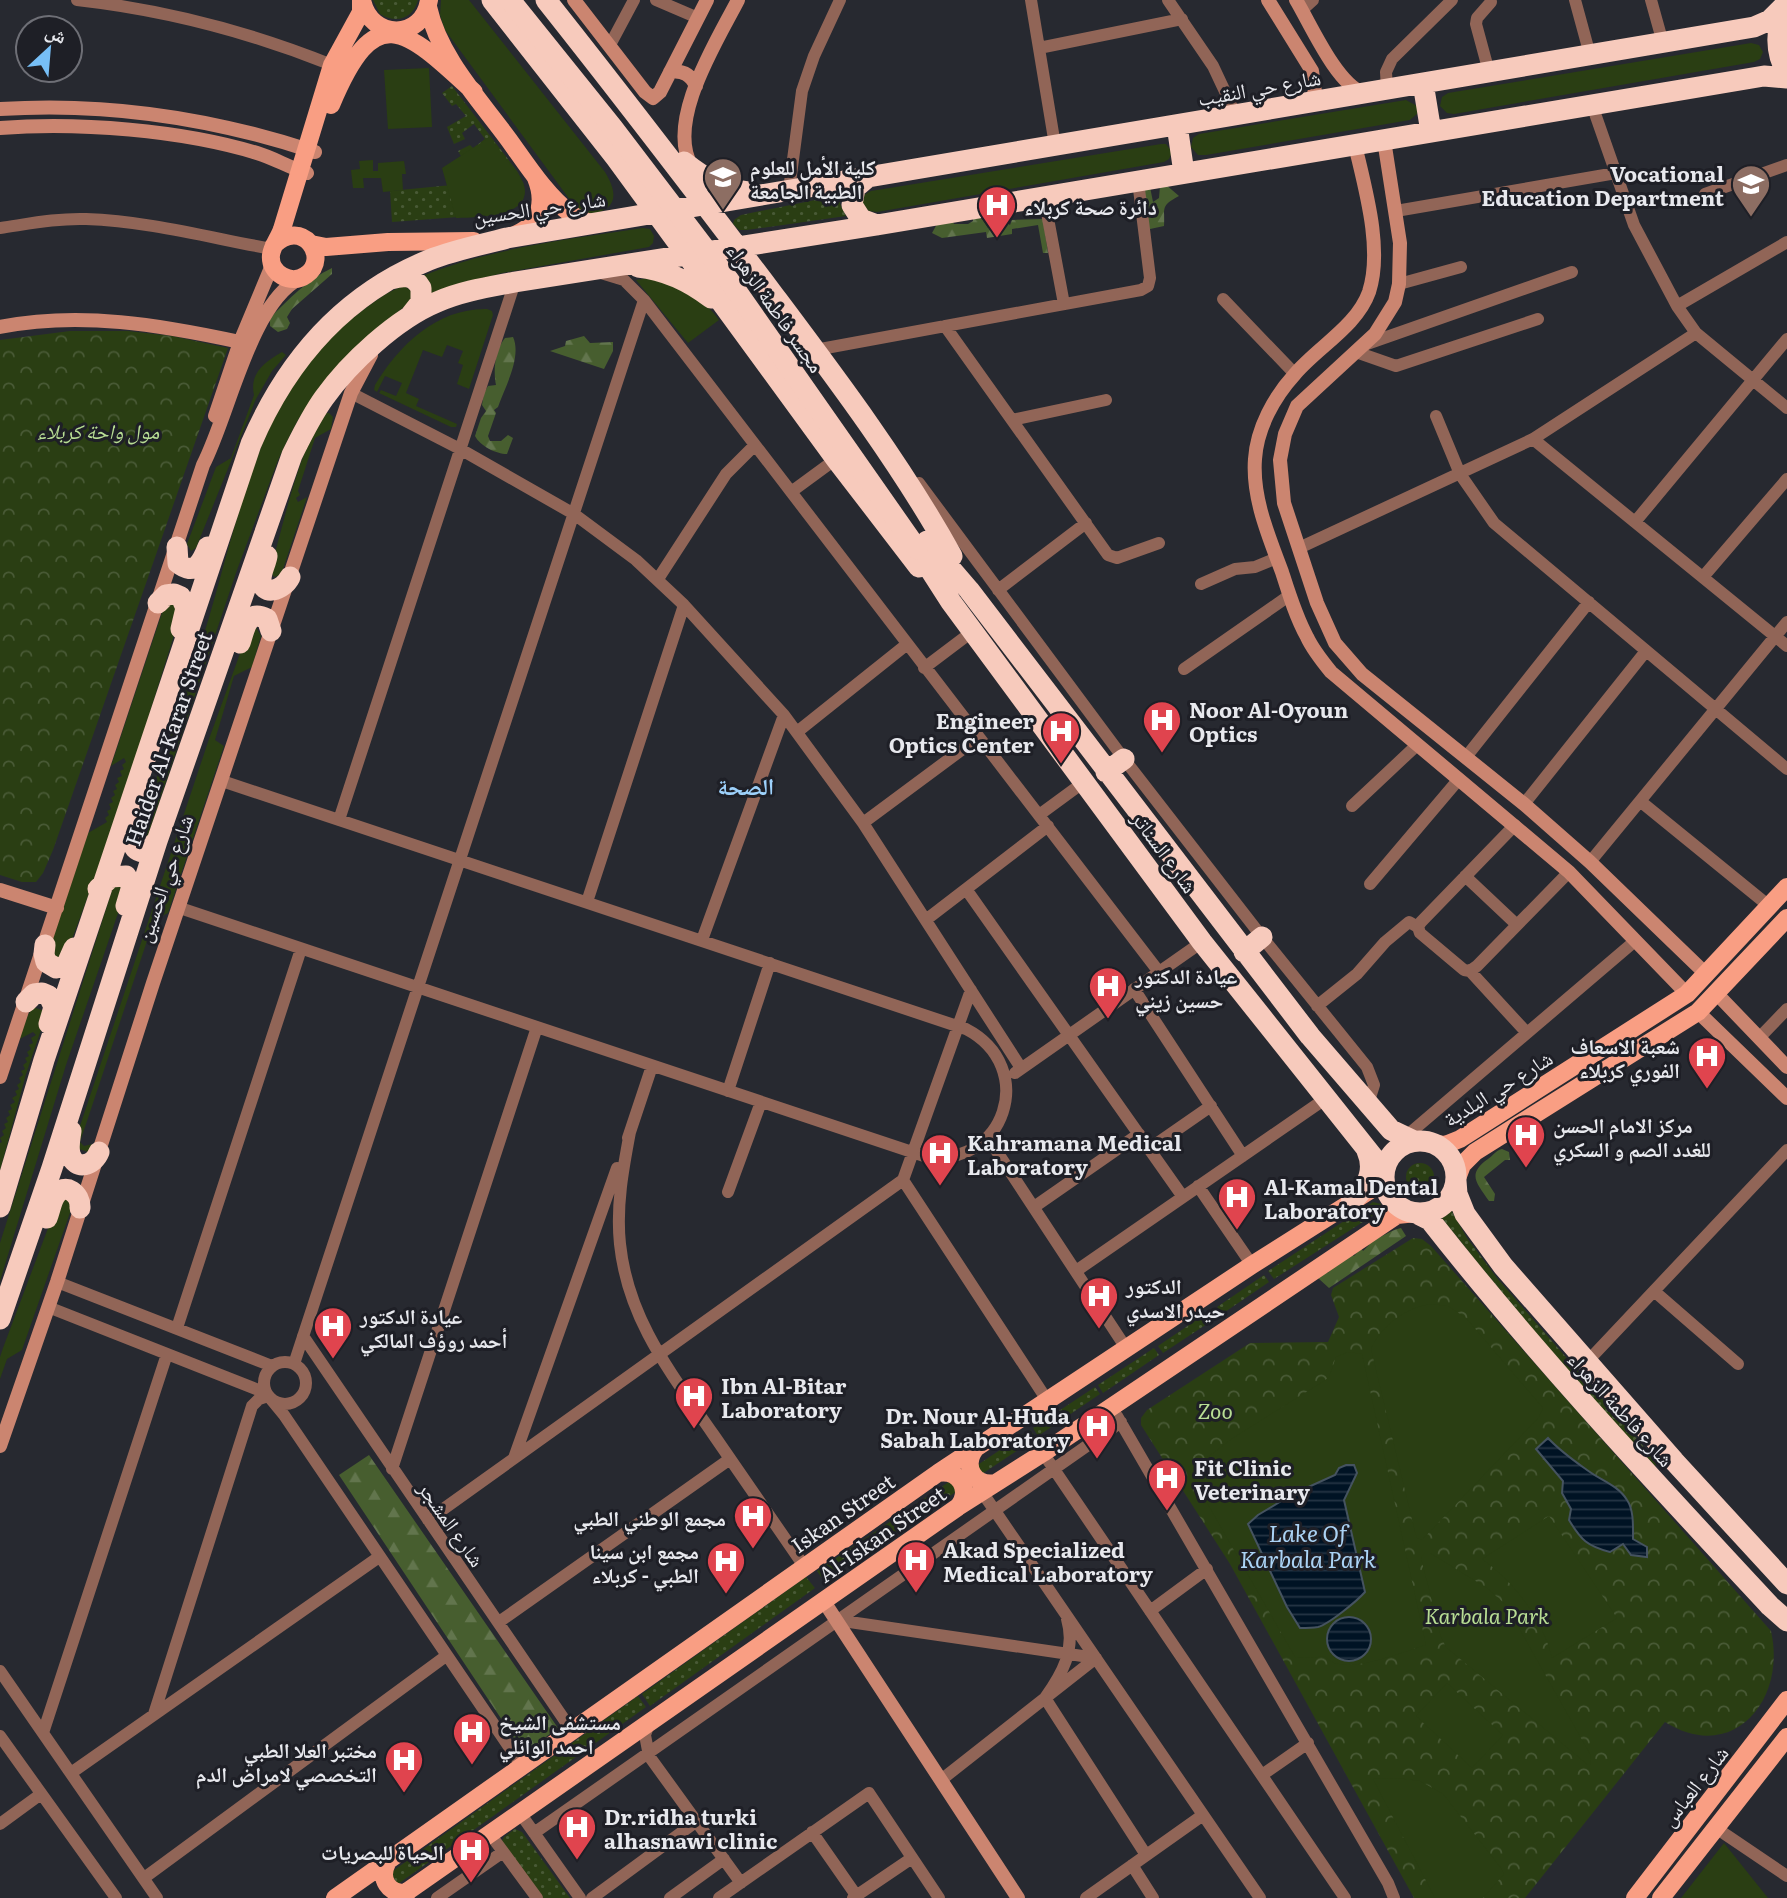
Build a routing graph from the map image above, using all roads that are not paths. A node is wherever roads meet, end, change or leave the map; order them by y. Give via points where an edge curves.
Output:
1 (77, 0) edge
2 (492, 0) edge
3 (510, 0) edge
4 (525, 0) edge
5 (546, 0) edge
6 (574, 0) edge
7 (634, 0) edge
8 (656, 0) edge
9 (707, 0) edge
10 (738, 0) edge
11 (842, 0) edge
12 (1031, 0) edge
13 (1168, 0) edge
14 (1268, 0) edge
15 (1452, 0) edge
16 (1575, 0) edge
17 (1651, 0) edge
18 (362, 1) edge
19 (1491, 2) edge
20 (1303, 3) edge
21 (428, 4) edge
22 (1787, 4) edge
23 (698, 18) junction
24 (1182, 19) junction
25 (393, 30) junction
26 (1663, 43) junction
27 (610, 45) junction
28 (684, 46) junction
29 (1039, 48) junction
30 (1590, 55) junction
31 (708, 60) junction
32 (332, 65) junction
33 (670, 72) junction
34 (1489, 72) junction
35 (1787, 72) edge
36 (1787, 78) edge
37 (1423, 83) junction
38 (696, 86) junction
39 (1387, 89) junction
40 (474, 92) junction
41 (1363, 93) junction
42 (1310, 102) junction
43 (1592, 105) junction
44 (0, 109) edge
45 (139, 111) junction
46 (1236, 114) junction
47 (1177, 125) junction
48 (0, 128) edge
49 (135, 132) junction
50 (1432, 132) junction
51 (654, 136) junction
52 (1384, 140) junction
53 (1055, 145) junction
54 (1355, 145) junction
55 (310, 151) junction
56 (616, 158) junction
57 (1787, 165) edge
58 (303, 171) junction
59 (694, 171) junction
60 (533, 172) junction
61 (1184, 173) junction
62 (1616, 173) junction
63 (868, 177) junction
64 (1138, 181) junction
65 (780, 191) junction
66 (1705, 194) dead end
67 (1044, 197) junction
68 (706, 204) junction
69 (1395, 211) junction
70 (656, 213) junction
71 (599, 223) junction
72 (877, 225) junction
73 (0, 228) edge
74 (507, 238) junction
75 (788, 239) junction
76 (306, 240) junction
77 (1787, 242) edge
78 (738, 247) junction
79 (273, 251) junction
80 (687, 255) junction
81 (615, 266) junction
82 (1461, 267) dead end
83 (584, 271) junction
84 (1572, 272) dead end
85 (300, 278) junction
86 (388, 280) junction
87 (515, 282) junction
88 (765, 284) junction
89 (1399, 284) junction
90 (1223, 299) dead end
91 (644, 300) junction
92 (779, 302) junction
93 (1064, 304) junction
94 (1677, 306) junction
95 (410, 316) junction
96 (1538, 319) dead end
97 (945, 326) junction
98 (0, 327) edge
99 (741, 330) junction
100 (388, 333) junction
101 (1696, 333) junction
102 (1787, 339) edge
103 (240, 342) junction
104 (1360, 349) junction
105 (815, 350) junction
106 (1295, 374) junction
107 (1754, 380) junction
108 (351, 393) junction
109 (324, 398) junction
110 (1106, 400) dead end
111 (1787, 408) edge
112 (1436, 416) dead end
113 (1012, 420) junction
114 (878, 438) junction
115 (1533, 439) junction
116 (755, 445) junction
117 (460, 449) junction
118 (836, 459) junction
119 (203, 465) junction
120 (240, 472) junction
121 (1460, 474) junction
122 (1787, 479) edge
123 (791, 492) junction
124 (271, 512) junction
125 (574, 514) junction
126 (1634, 522) junction
127 (1086, 523) junction
128 (1159, 543) dead end
129 (922, 545) junction
130 (177, 547) joint
131 (1299, 548) junction
132 (1277, 558) junction
133 (290, 577) joint
134 (1703, 577) junction
135 (658, 579) junction
136 (1201, 584) dead end
137 (172, 586) junction
138 (969, 590) junction
139 (998, 590) junction
140 (1290, 595) junction
141 (951, 602) junction
142 (1589, 603) junction
143 (684, 605) junction
144 (270, 611) junction
145 (1787, 622) edge
146 (972, 631) junction
147 (1775, 636) junction
148 (906, 645) junction
149 (1787, 646) edge
150 (1646, 651) junction
151 (180, 659) junction
152 (925, 668) junction
153 (1184, 669) dead end
154 (165, 705) junction
155 (1715, 710) junction
156 (784, 715) junction
157 (197, 729) junction
158 (797, 732) junction
159 (979, 737) junction
160 (1417, 745) junction
161 (1466, 757) junction
162 (1124, 759) junction
163 (1787, 769) edge
164 (1106, 772) junction
165 (1459, 779) junction
166 (222, 780) junction
167 (1084, 782) junction
168 (1640, 802) junction
169 (1524, 804) junction
170 (1352, 806) dead end
171 (339, 820) junction
172 (1044, 820) junction
173 (863, 823) junction
174 (1515, 825) junction
175 (157, 841) junction
176 (460, 860) junction
177 (1590, 862) junction
178 (1569, 872) junction
179 (1465, 876) junction
180 (103, 884) junction
181 (1370, 884) dead end
182 (1787, 887) edge
183 (966, 889) junction
184 (0, 890) edge
185 (587, 902) junction
186 (1769, 906) junction
187 (57, 908) junction
188 (180, 908) junction
189 (1787, 918) edge
190 (927, 919) junction
191 (1517, 926) junction
192 (1419, 927) junction
193 (1262, 937) junction
194 (702, 940) junction
195 (1635, 941) junction
196 (1202, 942) junction
197 (45, 945) joint
198 (301, 948) junction
199 (1244, 952) junction
200 (770, 963) junction
201 (1470, 971) junction
202 (1159, 972) junction
203 (1706, 975) junction
204 (40, 985) junction
205 (418, 988) junction
206 (1134, 989) junction
207 (971, 990) junction
208 (1717, 994) junction
209 (1687, 995) junction
210 (1317, 1006) junction
211 (1287, 1007) junction
212 (1787, 1009) edge
213 (103, 1010) junction
214 (1698, 1012) junction
215 (1266, 1021) junction
216 (958, 1026) junction
217 (537, 1027) junction
218 (1527, 1033) junction
219 (1069, 1035) junction
220 (1310, 1036) junction
221 (1760, 1037) junction
222 (1290, 1052) junction
223 (1596, 1052) junction
224 (44, 1060) junction
225 (1579, 1063) junction
226 (652, 1066) junction
227 (1787, 1066) edge
228 (1021, 1068) junction
229 (1608, 1069) junction
230 (0, 1077) edge
231 (1006, 1079) junction
232 (1592, 1080) junction
233 (728, 1091) junction
234 (1787, 1098) edge
235 (1325, 1099) junction
236 (74, 1100) junction
237 (761, 1102) junction
238 (1368, 1104) junction
239 (1210, 1106) junction
240 (630, 1132) junction
241 (1139, 1135) junction
242 (988, 1138) junction
243 (1418, 1141) junction
244 (1365, 1146) junction
245 (1149, 1149) junction
246 (1787, 1150) edge
247 (99, 1152) joint
248 (913, 1153) junction
249 (1243, 1156) junction
250 (1384, 1177) junction
251 (903, 1180) junction
252 (1456, 1181) junction
253 (80, 1186) junction
254 (1198, 1186) junction
255 (728, 1192) dead end
256 (1183, 1197) junction
257 (1351, 1202) junction
258 (0, 1207) edge
259 (1034, 1207) junction
260 (1414, 1216) junction
261 (1252, 1265) junction
262 (1076, 1270) junction
263 (57, 1282) junction
264 (10, 1291) junction
265 (1654, 1291) junction
266 (48, 1307) junction
267 (0, 1319) edge
268 (177, 1328) junction
269 (303, 1336) junction
270 (1126, 1348) junction
271 (167, 1354) junction
272 (658, 1355) junction
273 (1586, 1363) junction
274 (295, 1364) junction
275 (1738, 1364) dead end
276 (272, 1366) junction
277 (335, 1384) junction
278 (268, 1396) junction
279 (1047, 1400) junction
280 (1116, 1414) junction
281 (0, 1446) edge
282 (975, 1448) junction
283 (1043, 1452) junction
284 (1668, 1455) junction
285 (514, 1458) junction
286 (730, 1459) junction
287 (392, 1469) junction
288 (1054, 1469) junction
289 (1646, 1472) junction
290 (938, 1473) junction
291 (1685, 1473) junction
292 (989, 1488) junction
293 (1663, 1490) junction
294 (958, 1507) junction
295 (995, 1510) junction
296 (428, 1520) junction
297 (379, 1556) junction
298 (804, 1566) junction
299 (1207, 1569) junction
300 (1787, 1584) edge
301 (823, 1600) junction
302 (1770, 1606) junction
303 (1150, 1611) junction
304 (1066, 1614) junction
305 (836, 1620) junction
306 (1787, 1621) edge
307 (499, 1622) junction
308 (1787, 1627) edge
309 (1068, 1654) junction
310 (446, 1656) junction
311 (1096, 1658) junction
312 (0, 1671) edge
313 (1045, 1698) junction
314 (1787, 1700) edge
315 (154, 1715) junction
316 (649, 1723) junction
317 (572, 1731) junction
318 (43, 1733) junction
319 (0, 1736) edge
320 (1787, 1737) edge
321 (1308, 1743) junction
322 (648, 1753) junction
323 (522, 1766) junction
324 (71, 1773) junction
325 (1262, 1775) junction
326 (941, 1780) junction
327 (41, 1794) junction
328 (520, 1813) junction
329 (1203, 1815) junction
330 (697, 1821) junction
331 (0, 1824) edge
332 (1716, 1828) junction
333 (534, 1832) junction
334 (812, 1832) junction
335 (490, 1834) junction
336 (503, 1852) junction
337 (1146, 1855) junction
338 (912, 1858) junction
339 (724, 1859) junction
340 (387, 1863) junction
341 (1132, 1865) junction
342 (1787, 1876) edge
343 (144, 1878) junction
344 (741, 1883) junction
345 (340, 1895) edge
346 (402, 1895) edge
347 (676, 1897) edge
348 (856, 1897) edge
349 (116, 1898) edge
350 (158, 1898) edge
351 (362, 1898) edge
352 (437, 1898) edge
353 (537, 1898) edge
354 (580, 1898) edge
355 (592, 1898) edge
356 (719, 1898) edge
357 (939, 1898) edge
358 (1018, 1898) edge
359 (1086, 1898) edge
360 (1153, 1898) edge
361 (1260, 1898) edge
362 (1345, 1898) edge
363 (1394, 1898) edge
364 (1635, 1898) edge
365 (1661, 1898) edge

1 - 32 street via 219,26
2 - 56 highway
3 - 129 highway, مجسر فاطمة الزهراء, bridge via 636,157
4 - 129 highway, مجسر فاطمة الزهراء via 714,241
5 - 51 highway
6 - 27 main road
7 - 27 street
8 - 23 street
9 - 23 main road
10 - 31 main road
11 - 65 street via 802,91
12 - 29 street
13 - 24 street
14 - 42 main road via 1312,71
15 - 39 street via 1392,59
16 - 30 street
17 - 26 street
18 - 25 main road via 373,22
18 - 32 main road via 359,16
19 - 34 street via 1476,24
20 - 41 main road via 1342,78
21 - 25 main road via 414,25
21 - 40 main road via 440,42
22 - 26 highway, شارع حي النقيب via 1754,27
22 - 35 highway via 1778,33
23 - 28 main road
24 - 29 street
24 - 46 street via 1213,66
25 - 40 main road via 425,48
25 - 55 main road via 371,35 351,59
26 - 30 highway, شارع حي النقيب
27 - 33 main road via 653,98
28 - 31 main road via 691,56
28 - 33 main road
29 - 53 street
30 - 34 highway, شارع حي النقيب
31 - 38 main road
32 - 55 main road
33 - 38 main road via 683,72
34 - 37 highway, شارع حي النقيب
36 - 43 highway via 1765,76
37 - 39 highway, شارع حي النقيب
37 - 50 highway
38 - 59 main road via 684,136
39 - 41 highway, شارع حي النقيب
40 - 60 main road
41 - 42 highway, شارع حي النقيب
42 - 46 highway, شارع حي النقيب
43 - 50 highway
43 - 62 street
44 - 45 main road
45 - 49 main road
45 - 55 main road via 223,126
46 - 47 highway, شارع حي النقيب
47 - 53 highway, شارع حي النقيب
47 - 61 highway
48 - 49 main road via 63,126
49 - 58 main road via 258,153
50 - 52 highway
51 - 56 highway via 660,154 649,169 630,170
51 - 59 highway
51 - 68 highway
52 - 54 highway
52 - 69 main road
53 - 63 highway, شارع حي النقيب
54 - 61 highway
54 - 106 main road via 1369,209 1373,276 1359,310
55 - 58 main road
56 - 70 highway
56 - 71 highway via 625,179 626,201 614,217
57 - 66 street
58 - 76 main road via 293,225
58 - 79 main road
59 - 65 highway via 727,188
60 - 71 main road via 570,213
60 - 74 main road via 541,191 540,212 525,230
61 - 64 highway
62 - 69 street
62 - 94 street via 1634,225
63 - 65 highway, شارع حي النقيب
63 - 72 highway via 855,188 852,205 861,219
64 - 67 highway
64 - 93 street via 1148,286
65 - 68 highway, شارع حي الحسين
67 - 72 highway
67 - 93 street
68 - 70 highway, شارع حي الحسين
68 - 78 highway
69 - 89 main road
70 - 71 highway, شارع حي الحسين
70 - 80 highway
71 - 74 highway, شارع حي الحسين
72 - 75 highway
73 - 79 street via 102,220
74 - 76 main road, شارع حي الحسين via 326,247
74 - 86 highway, Haider Al-Karar Street via 430,260
75 - 78 highway
75 - 88 highway via 765,254
76 - 79 main road via 286,236
76 - 85 main road via 314,250 314,264
77 - 94 street
78 - 80 highway
78 - 88 highway
79 - 85 main road via 280,275
79 - 103 main road via 268,276
80 - 81 highway
80 - 99 highway
81 - 83 highway
81 - 99 highway via 654,270 683,280 711,298
82 - 89 street
83 - 87 highway
83 - 91 street via 619,278
84 - 104 street
85 - 119 main road via 260,321
86 - 95 highway via 405,276 419,284 422,298
86 - 120 highway, Haider Al-Karar Street via 339,316 297,362 271,401
87 - 95 highway, Haider Al-Karar Street via 438,301
87 - 117 street
88 - 92 highway
89 - 104 main road via 1395,302 1376,334
90 - 106 street
91 - 116 street
91 - 125 street
92 - 99 highway via 764,292 747,297 737,312
92 - 105 highway
93 - 97 street
94 - 101 street
95 - 100 highway, Haider Al-Karar Street
96 - 104 street via 1396,366
97 - 105 street
97 - 113 street
98 - 103 main road via 90,320 158,326
99 - 118 highway
100 - 108 main road
100 - 109 highway, Haider Al-Karar Street
101 - 107 street
101 - 115 street
102 - 107 street
103 - 119 main road
104 - 131 main road via 1297,407 1285,434 1280,460 1284,503
105 - 114 highway
106 - 132 main road via 1267,414 1255,456 1258,494
107 - 111 street
107 - 126 street
108 - 109 highway via 337,390
108 - 117 street
108 - 133 main road
109 - 124 highway, Haider Al-Karar Street via 292,454
110 - 113 street
112 - 121 street
113 - 127 street
114 - 138 highway via 923,506
114 - 139 street via 900,458
115 - 121 street
115 - 126 street
116 - 123 street
116 - 135 street via 726,474
117 - 125 street
117 - 171 street
118 - 123 street
118 - 141 highway
119 - 130 main road
120 - 137 highway via 223,503 203,559
120 - 151 highway, Haider Al-Karar Street
121 - 131 street
121 - 142 street via 1494,523
122 - 134 street
123 - 148 street
124 - 144 highway via 261,578
124 - 157 highway, Haider Al-Karar Street
125 - 135 street
125 - 176 street
126 - 134 street
127 - 128 street via 1114,558
127 - 139 street
129 - 138 highway, شارع السناتر
129 - 141 highway, شارع السناتر
130 - 137 highway
131 - 161 main road via 1335,643 1362,674
132 - 136 street
132 - 140 main road
133 - 144 highway
134 - 147 street
135 - 143 street
137 - 151 highway via 186,608
137 - 187 main road
138 - 164 highway, شارع السناتر
139 - 162 street
140 - 153 street
140 - 160 main road via 1307,637 1331,672
141 - 146 highway, شارع السناتر
142 - 150 street
142 - 161 street
143 - 156 street
143 - 185 street
144 - 157 highway via 247,620 228,676
144 - 166 main road, شارع حي الحسين
145 - 147 street
146 - 152 street
146 - 167 highway, شارع السناتر
147 - 149 street
147 - 155 street
148 - 152 street
148 - 158 street
150 - 155 street
150 - 169 street
151 - 154 highway, Haider Al-Karar Street
152 - 159 street
154 - 175 highway via 167,731 132,842 136,850 145,852
154 - 180 highway, Haider Al-Karar Street
155 - 163 street
155 - 168 street
156 - 158 street
156 - 194 street
157 - 175 highway, Haider Al-Karar Street
158 - 173 street
159 - 172 street
159 - 173 street
160 - 165 main road
160 - 170 street
161 - 169 main road
162 - 164 highway
162 - 193 street
164 - 199 highway, شارع السناتر
165 - 174 main road
165 - 181 street
166 - 171 street
166 - 188 main road, شارع حي الحسين
167 - 172 street
167 - 196 highway, شارع السناتر
168 - 177 street
168 - 186 street
169 - 177 main road
171 - 176 street
172 - 183 street
172 - 202 street
173 - 190 street
174 - 178 main road
174 - 179 street
175 - 213 highway, Haider Al-Karar Street
176 - 185 street
176 - 205 street
177 - 203 main road
178 - 191 street
178 - 195 main road
179 - 191 street
179 - 192 street
180 - 204 highway via 90,902 68,962
180 - 213 highway via 121,875 132,886 111,957
180 - 224 highway, Haider Al-Karar Street
182 - 186 main road
183 - 190 street
183 - 219 street
184 - 187 main road
185 - 194 street
186 - 203 main road
187 - 197 main road
188 - 198 street
188 - 247 main road, شارع حي الحسين
189 - 208 main road
190 - 207 street
191 - 201 street
192 - 201 street via 1420,933
192 - 210 street via 1409,922
193 - 199 highway
193 - 210 street
194 - 200 street
195 - 209 main road
195 - 218 street
196 - 202 street
196 - 215 highway, شارع السناتر
197 - 204 highway
198 - 205 street
198 - 268 street
199 - 211 highway, شارع السناتر
200 - 216 street
200 - 233 street
201 - 218 street
202 - 206 street
203 - 209 main road, شارع حي البلدية
204 - 224 highway via 54,1007
204 - 230 main road
205 - 217 street
205 - 269 street
206 - 219 street
206 - 239 street
207 - 216 street
207 - 228 street
208 - 214 main road, شارع حي البلدية
208 - 221 main road
209 - 223 main road, شارع حي البلدية
210 - 238 street via 1372,1075 1374,1090
211 - 215 highway via 1289,1016 1284,1023 1276,1026
211 - 220 highway, شارع السناتر
212 - 221 street
213 - 236 highway, Haider Al-Karar Street
214 - 229 main road, شارع حي البلدية
214 - 234 main road
215 - 222 highway, شارع السناتر
216 - 231 street via 988,1044
216 - 248 street
217 - 226 street
217 - 287 street
218 - 243 street
219 - 228 street
219 - 241 street
220 - 222 highway via 1302,1032 1293,1035 1288,1043
220 - 238 highway, شارع السناتر
221 - 227 main road
222 - 235 highway, شارع السناتر
223 - 225 main road, شارع حي البلدية
223 - 229 main road via 1600,1065
224 - 258 highway, Haider Al-Karar Street
225 - 232 main road via 1587,1067
225 - 243 main road, شارع حي البلدية via 1457,1141 1445,1145
226 - 233 street
226 - 240 street
228 - 231 street
229 - 232 main road, شارع حي البلدية
231 - 242 street via 1003,1112
232 - 252 main road, شارع حي البلدية via 1475,1153 1462,1165
233 - 237 street
235 - 244 highway, شارع السناتر
235 - 249 street
236 - 253 highway via 69,1150
236 - 264 highway, Haider Al-Karar Street
237 - 248 street
237 - 255 street
238 - 243 highway, شارع السناتر via 1391,1130
239 - 245 street
239 - 249 street
240 - 272 street via 619,1202 620,1244 635,1307
240 - 285 street
241 - 245 street
241 - 259 street
242 - 248 street via 956,1156 932,1158
242 - 259 street
243 - 250 highway via 1393,1153
243 - 252 highway via 1449,1155
244 - 250 highway, شارع السناتر
244 - 257 highway via 1370,1175
245 - 256 street
246 - 265 street
247 - 253 highway
248 - 251 street
249 - 254 street
250 - 257 main road, Iskan Street
250 - 260 highway via 1390,1198
251 - 272 street
251 - 279 street
252 - 260 highway via 1447,1201
252 - 273 highway, شارع فاطمة الزهراء via 1462,1207 1482,1239
253 - 263 main road
253 - 264 highway via 55,1197 33,1256
254 - 256 street
254 - 261 street
256 - 262 street
257 - 261 main road, Iskan Street
259 - 262 street
260 - 280 main road, Al-Iskan Street
260 - 289 highway, شارع فاطمة الزهراء
261 - 270 main road, Iskan Street
262 - 270 street
263 - 266 main road
263 - 268 street
264 - 267 highway, Haider Al-Karar Street
265 - 273 street
265 - 275 street
266 - 271 street
266 - 281 main road
268 - 276 street
269 - 274 street
269 - 277 street, شارع المشجر
270 - 279 main road, Iskan Street
271 - 278 street
271 - 318 street
272 - 285 street
272 - 286 street
273 - 284 highway, شارع فاطمة الزهراء
274 - 276 street
274 - 277 street
274 - 278 street via 307,1380 300,1399 282,1404
276 - 278 street via 264,1381
277 - 287 street, شارع المشجر
278 - 297 street
278 - 315 street via 252,1406
279 - 282 main road, Iskan Street
280 - 283 main road, Al-Iskan Street
280 - 288 street
280 - 299 street
282 - 290 main road, Iskan Street
282 - 292 main road via 969,1464 972,1474
283 - 288 street
283 - 292 main road, Al-Iskan Street
284 - 289 highway via 1660,1470
284 - 291 highway, شارع فاطمة الزهراء
285 - 296 street
286 - 298 street
286 - 307 street
287 - 296 street, شارع المشجر
288 - 295 street
288 - 303 street
289 - 293 highway, شارع فاطمة الزهراء
290 - 294 main road via 950,1472 960,1479 964,1497
290 - 298 main road, Iskan Street
291 - 293 highway via 1671,1475
291 - 300 highway, شارع فاطمة الزهراء
292 - 294 main road, Al-Iskan Street
292 - 295 street
293 - 302 highway, شارع فاطمة الزهراء
294 - 301 main road, Al-Iskan Street
295 - 304 street
295 - 305 street
296 - 307 street, شارع المشجر
297 - 310 street
297 - 315 street
298 - 317 main road, Iskan Street
299 - 303 street
299 - 321 street
301 - 305 main road
301 - 316 main road, Al-Iskan Street
302 - 306 highway, شارع فاطمة الزهراء
302 - 308 highway
303 - 325 street
304 - 309 street
304 - 311 street
305 - 309 street
305 - 322 street
305 - 326 main road
307 - 317 street, شارع المشجر
309 - 311 street
309 - 313 street via 1060,1677
310 - 323 street
310 - 343 street
311 - 313 street
311 - 329 street
312 - 318 street
313 - 326 street
313 - 337 street
314 - 364 main road, شارع العباس
315 - 324 street
316 - 322 street via 645,1735
316 - 328 main road, Al-Iskan Street
317 - 323 main road, Iskan Street
318 - 324 street
319 - 327 street
320 - 332 main road
321 - 325 street
321 - 363 street
322 - 330 street
322 - 333 street
323 - 340 main road, Iskan Street
324 - 343 street
325 - 362 street
326 - 358 main road
327 - 331 street
327 - 349 street
328 - 333 street
328 - 335 main road, Al-Iskan Street
329 - 337 street
329 - 361 street
330 - 339 street
330 - 355 street
332 - 342 street
332 - 365 main road
333 - 354 street
334 - 338 street via 869,1793
334 - 344 street
334 - 348 street
335 - 336 street
335 - 346 main road, Al-Iskan Street
336 - 352 street
336 - 353 street
337 - 341 street
338 - 348 street
338 - 357 street
339 - 344 street
339 - 347 street
340 - 345 main road, Iskan Street
340 - 346 main road via 383,1872 388,1887
341 - 359 street
341 - 360 street
343 - 350 street
344 - 356 street
345 - 351 main road via 354,1893

